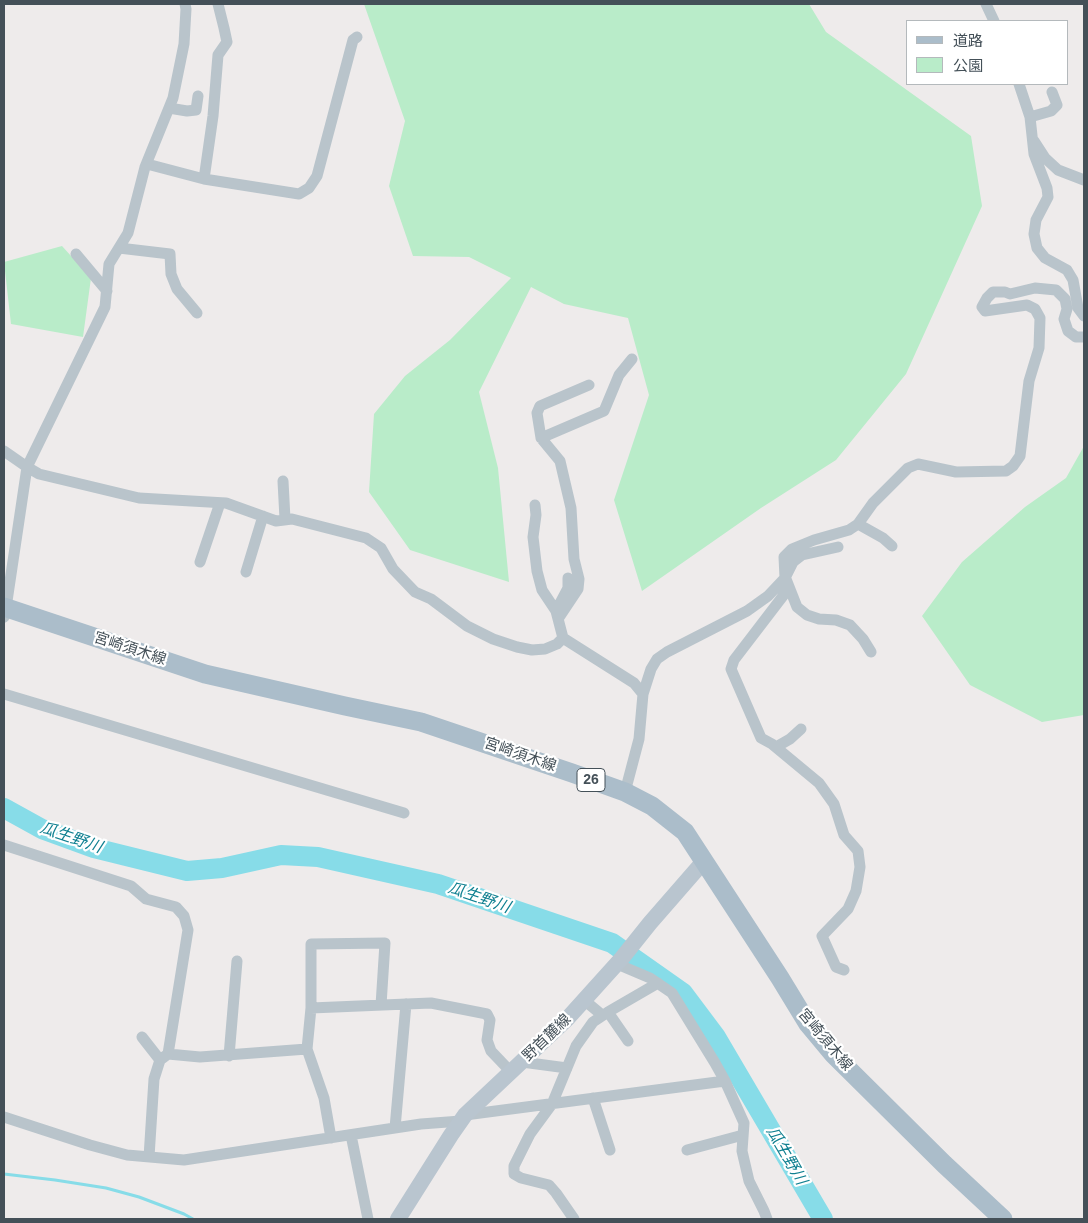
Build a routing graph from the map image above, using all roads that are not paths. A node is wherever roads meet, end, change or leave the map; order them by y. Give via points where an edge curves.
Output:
1 (185, 4) edge
2 (218, 4) edge
3 (986, 4) edge
4 (994, 20) edge
5 (357, 38) dead end
6 (223, 78) dead end
7 (1018, 85) edge
8 (1052, 92) dead end
9 (198, 96) dead end
10 (169, 108) junction
11 (213, 116) junction
12 (1030, 117) junction
13 (1032, 138) junction
14 (147, 164) junction
15 (204, 179) junction
16 (1084, 180) edge
17 (119, 248) junction
18 (76, 254) dead end
19 (107, 291) junction
20 (197, 313) dead end
21 (1084, 316) edge
22 (1084, 337) edge
23 (632, 359) dead end
24 (589, 385) dead end
25 (541, 438) junction
26 (4, 451) edge
27 (27, 467) junction
28 (282, 481) dead end
29 (220, 503) junction
30 (535, 505) dead end
31 (263, 516) junction
32 (285, 520) junction
33 (858, 524) junction
34 (892, 546) dead end
35 (838, 547) dead end
36 (200, 562) dead end
37 (246, 572) dead end
38 (568, 578) dead end
39 (785, 578) junction
40 (5, 611) edge
41 (557, 615) junction
42 (563, 638) junction
43 (871, 652) dead end
44 (4, 694) edge
45 (643, 694) junction
46 (801, 729) dead end
47 (776, 747) junction
48 (625, 792) junction
49 (404, 812) dead end
50 (4, 845) edge
51 (704, 861) junction
52 (237, 961) dead end
53 (619, 961) junction
54 (844, 970) dead end
55 (658, 983) junction
56 (584, 1000) junction
57 (406, 1004) junction
58 (381, 1005) junction
59 (311, 1008) junction
60 (605, 1014) junction
61 (142, 1037) dead end
62 (628, 1041) dead end
63 (308, 1049) junction
64 (229, 1056) junction
65 (164, 1057) junction
66 (516, 1067) junction
67 (567, 1068) junction
68 (725, 1081) junction
69 (594, 1098) junction
70 (552, 1104) junction
71 (4, 1117) edge
72 (463, 1118) junction
73 (395, 1128) junction
74 (351, 1135) junction
75 (743, 1136) junction
76 (331, 1138) junction
77 (610, 1150) dead end
78 (687, 1150) dead end
79 (149, 1157) junction
80 (368, 1219) edge
81 (398, 1219) edge
82 (574, 1219) edge
83 (767, 1219) edge
84 (1003, 1219) edge

1 - 10 street via 184,44
2 - 11 street via 227,42 218,55
3 - 4 street
5 - 15 street via 353,40 317,176 308,188 299,194
6 - 11 street
7 - 12 street
8 - 12 street via 1057,106 1051,112
9 - 10 street via 196,110 187,112
10 - 14 street
11 - 15 street
12 - 13 street
13 - 16 street via 1045,158 1058,170
13 - 21 street via 1048,197 1036,220 1037,248 1045,258 1067,270 1073,280 1078,308
14 - 15 street
14 - 17 street via 128,233
17 - 19 street via 109,264
17 - 20 street via 170,254 171,274 177,289
18 - 19 street
19 - 27 street via 105,307
22 - 33 street via 1076,337 1068,331 1064,319 1065,299 1056,290 1035,288 1010,294 993,292 982,307 985,311 1027,305 1035,309 1040,318 1039,348 1029,381 1020,456 1006,471 956,472 918,464 908,468 873,503
23 - 25 street via 618,375 604,411
24 - 25 street via 540,406 537,413
25 - 41 street via 560,461 571,508 574,559 579,579 578,589
26 - 27 street
27 - 29 street via 39,474 139,498
27 - 40 street
28 - 32 street
29 - 31 street
29 - 36 street
30 - 41 street via 533,536 537,571 542,590
31 - 32 street via 276,521
31 - 37 street
32 - 42 street via 366,538 381,548 393,569 415,592 431,599 467,626 493,638 532,650 546,649
33 - 34 street
33 - 39 street via 849,530 792,548 784,558
35 - 39 street via 802,555 793,562
38 - 41 street via 568,588
39 - 43 street via 802,611 819,619 850,625
39 - 45 street via 747,611 657,659
39 - 47 street via 783,596 734,660 731,669 761,738
40 - 48 main road, 宮崎須木線 / 26 via 205,674 422,722
41 - 42 street
42 - 45 street via 634,682
44 - 49 street
45 - 48 street via 639,739
46 - 47 street
47 - 54 street via 819,783 834,804 844,835 858,851 860,867 856,891 848,909 822,936 836,967
48 - 51 main road, 宮崎須木線 / 26 via 652,806 685,832
50 - 65 street via 131,886 146,900 176,907 184,916 188,930
51 - 53 main road, 野首麓線
51 - 84 main road, 宮崎須木線 / 26 via 808,1024 847,1068
52 - 64 street
53 - 55 street
53 - 56 main road, 野首麓線
55 - 60 street
55 - 68 street via 672,993
56 - 60 street
56 - 66 main road, 野首麓線
57 - 58 street
57 - 66 street via 431,1003 487,1014 490,1020 487,1040 491,1051
57 - 73 street
58 - 59 street
58 - 59 street via 385,943 311,944
59 - 63 street
60 - 62 street
60 - 67 street via 593,1022 576,1046
61 - 65 street
63 - 64 street
63 - 76 street via 324,1098
64 - 65 street
65 - 79 street via 154,1079
66 - 67 street
66 - 72 main road, 野首麓線
67 - 70 street
68 - 69 street
68 - 75 street via 744,1123
69 - 70 street
69 - 77 street
70 - 72 street
70 - 82 street via 530,1134 514,1166 514,1174 549,1185
71 - 79 street via 90,1145
72 - 73 street
72 - 81 main road, 野首麓線
73 - 74 street
74 - 76 street
74 - 80 street
75 - 78 street
75 - 83 street via 742,1150 749,1181
76 - 79 street via 184,1160

